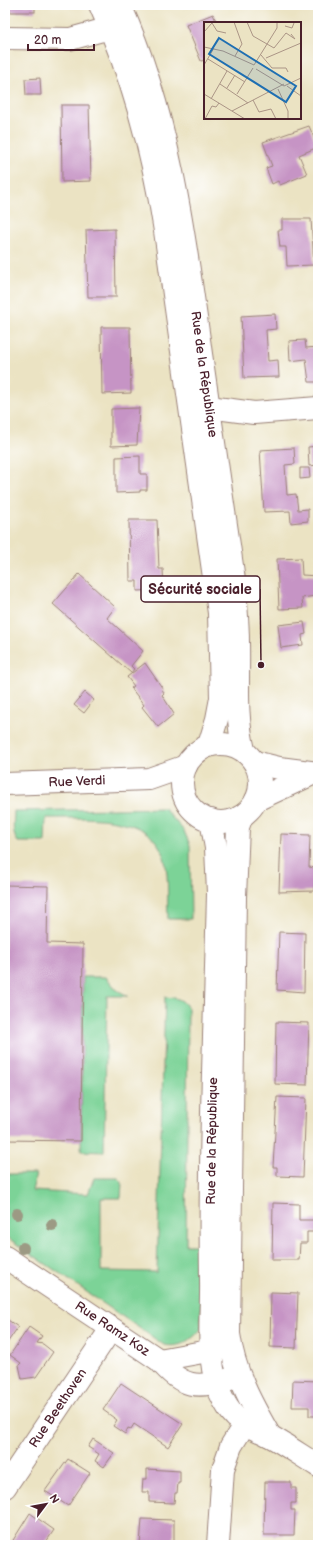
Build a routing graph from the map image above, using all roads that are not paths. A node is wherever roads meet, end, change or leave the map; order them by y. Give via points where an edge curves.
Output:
1 (100, 5) edge
2 (119, 16) edge
3 (5, 38) edge
4 (209, 408) junction
5 (318, 408) edge
6 (209, 745) junction
7 (249, 756) junction
8 (186, 766) junction
9 (315, 773) edge
10 (149, 779) junction
11 (5, 784) edge
12 (184, 795) junction
13 (249, 808) junction
14 (211, 820) junction
15 (5, 1257) edge
16 (111, 1330) junction
17 (221, 1349) junction
18 (159, 1360) junction
19 (239, 1376) junction
20 (216, 1383) junction
21 (244, 1425) junction
22 (270, 1436) junction
23 (318, 1466) edge
24 (5, 1487) edge
25 (218, 1545) edge

1 - 2 street, Rue de la République
2 - 3 street via 99,31 70,39
2 - 4 street, Rue de la République via 154,97 174,183
2 - 6 street, Rue de la République via 160,199 217,590 221,642 221,698
4 - 5 street via 254,413
4 - 7 street, Rue de la République via 235,586 240,736
6 - 7 street via 222,744
6 - 8 street via 197,752
7 - 9 street
7 - 13 street via 259,774 260,787
8 - 10 street, Rue Verdi
8 - 12 street via 182,780
9 - 13 street
10 - 11 street, Rue Verdi
10 - 12 street
12 - 14 street via 192,809
13 - 14 street via 227,821
13 - 17 street, Rue de la République via 238,827 234,897 228,1313
14 - 17 street, Rue de la République via 216,848 218,893 212,1112
15 - 16 street, Rue Ramz Koz
16 - 18 street, Rue Ramz Koz
16 - 24 street, Rue Beethoven
17 - 18 street, Rue Ramz Koz
17 - 19 street, Rue de la République
17 - 20 street, Rue de la République
18 - 20 street via 173,1376 185,1383 201,1386
19 - 20 street
19 - 22 street, Rue de la République
20 - 21 street, Rue de la République via 227,1405
21 - 22 street, Rue de la République
21 - 25 street via 231,1446 223,1469
22 - 23 street, Rue de la République

